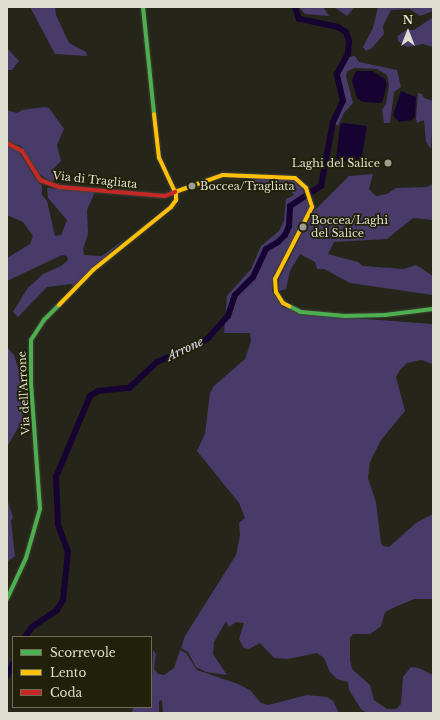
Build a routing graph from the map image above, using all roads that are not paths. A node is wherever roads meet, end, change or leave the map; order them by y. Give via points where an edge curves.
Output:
1 (143, 7) edge
2 (7, 142) edge
3 (176, 194) junction
4 (433, 309) edge
5 (7, 599) edge

1 - 3 street via 159,158
2 - 3 street, Via di Tragliata via 22,151 36,176 50,186 160,196
3 - 4 street, Via di Tragliata via 213,178 228,175 291,177 301,181 311,203 310,211 275,279 276,292 283,303 300,312 345,316 386,315
3 - 5 street, Via dell'Arrone via 173,206 94,270 44,320 31,340 40,509 36,533

